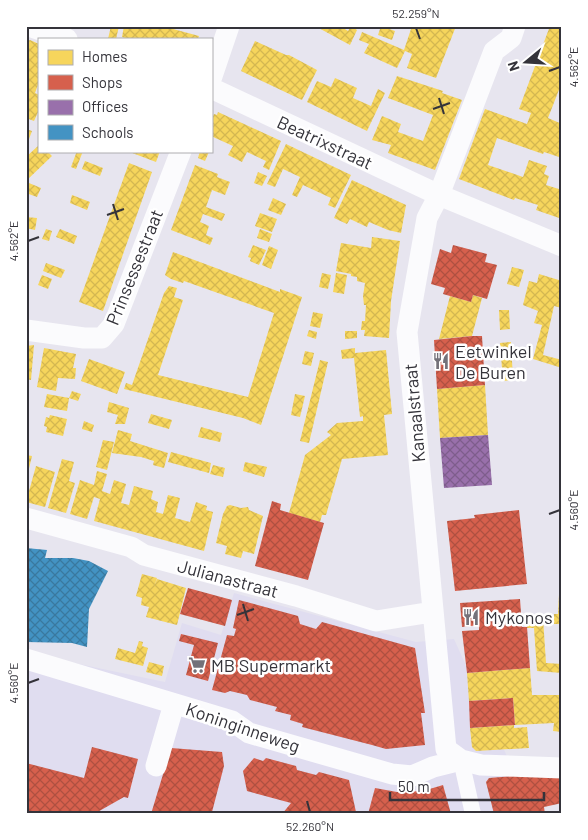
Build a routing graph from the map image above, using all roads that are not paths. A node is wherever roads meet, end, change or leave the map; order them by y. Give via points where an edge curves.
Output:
1 (29, 26) edge
2 (229, 26) edge
3 (515, 26) edge
4 (63, 38) edge
5 (212, 76) edge
6 (212, 88) edge
7 (180, 152) edge
8 (439, 195) junction
9 (562, 246) edge
10 (26, 330) edge
11 (26, 518) edge
12 (432, 612) junction
13 (26, 659) edge
14 (174, 704) junction
15 (461, 760) junction
16 (156, 766) dead end
17 (562, 768) edge
18 (473, 814) edge

1 - 4 street
2 - 5 street
3 - 8 street, Kanaalstraat via 511,38 494,51
6 - 8 street, Beatrixstraat
7 - 10 street, Prinsessestraat via 114,324 102,338
8 - 9 street, Beatrixstraat
8 - 12 street, Kanaalstraat via 426,218 407,332
11 - 12 street, Julianastraat via 376,621
12 - 15 street, Kanaalstraat via 446,749
13 - 14 street, Koninginneweg
14 - 15 street, Koninginneweg via 232,721 249,733 392,774 412,776
14 - 16 street
15 - 17 street via 481,765
15 - 18 street, Kanaalstraat

